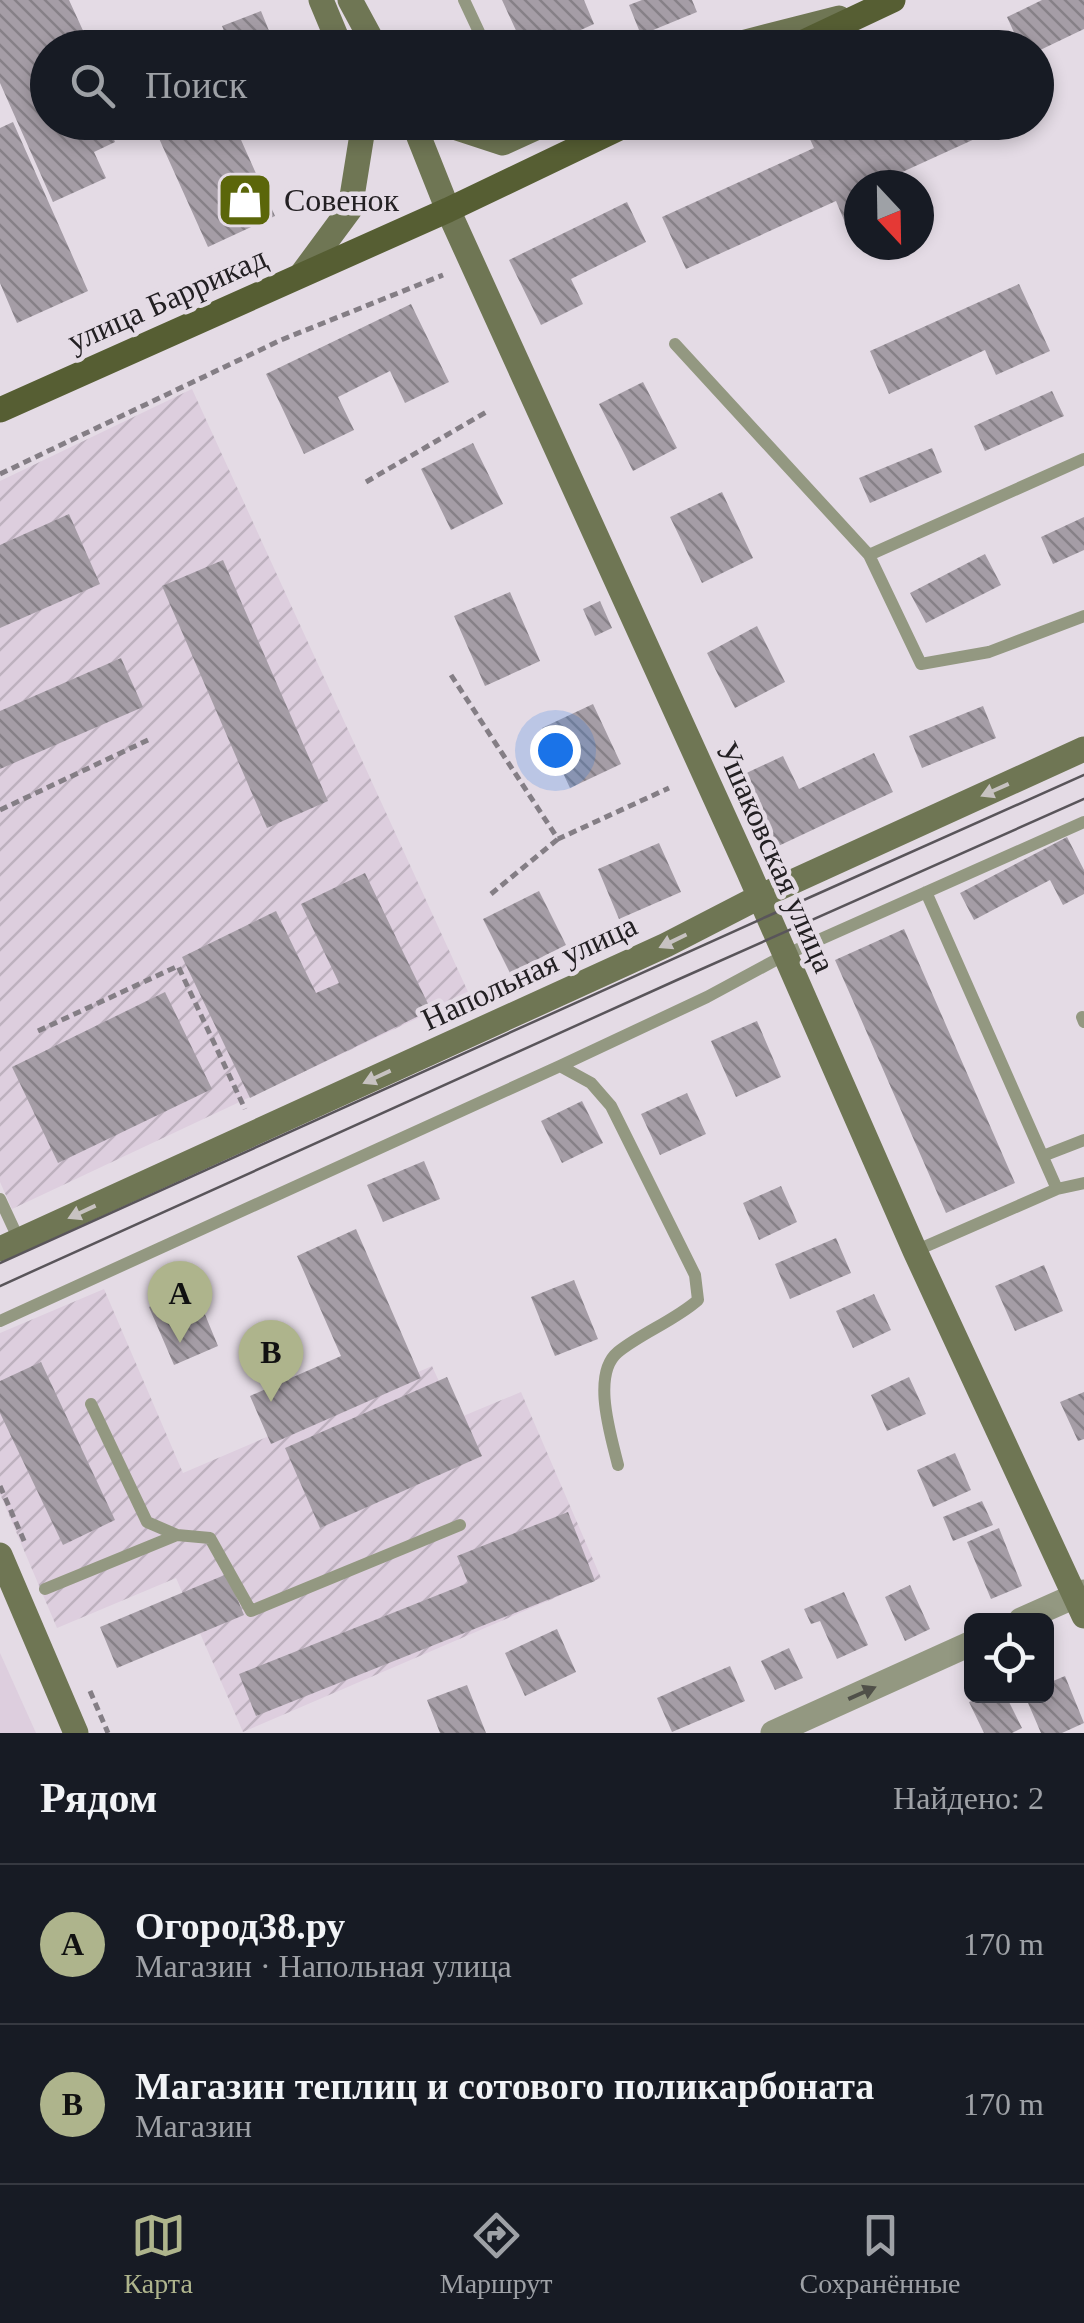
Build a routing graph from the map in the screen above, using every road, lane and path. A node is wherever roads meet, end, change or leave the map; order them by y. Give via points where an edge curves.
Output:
1 (321, 0) edge
2 (350, 0) edge
3 (464, 0) edge
4 (892, 0) edge
5 (866, 6) edge
6 (334, 30) edge
7 (366, 30) edge
8 (479, 30) edge
9 (784, 30) edge
10 (823, 30) edge
11 (361, 140) edge
12 (420, 140) edge
13 (594, 140) edge
14 (448, 210) junction
15 (302, 274) junction
16 (443, 275) dead end
17 (675, 344) dead end
18 (0, 410) edge
19 (488, 411) dead end
20 (1084, 459) edge
21 (0, 474) edge
22 (366, 482) dead end
23 (869, 556) junction
24 (1084, 616) edge
25 (452, 675) dead end
26 (148, 740) dead end
27 (1084, 750) edge
28 (669, 788) dead end
29 (0, 810) edge
30 (1084, 822) edge
31 (558, 839) junction
32 (926, 892) junction
33 (491, 894) dead end
34 (760, 897) junction
35 (784, 955) junction
36 (38, 1031) dead end
37 (560, 1066) junction
38 (249, 1116) dead end
39 (1084, 1140) edge
40 (1043, 1156) junction
41 (1084, 1183) edge
42 (1058, 1189) junction
43 (0, 1200) edge
44 (10, 1245) edge
45 (915, 1251) junction
46 (0, 1321) edge
47 (91, 1404) dead end
48 (618, 1465) dead end
49 (0, 1486) edge
50 (17, 1524) dead end
51 (460, 1525) dead end
52 (176, 1535) junction
53 (0, 1556) edge
54 (45, 1589) dead end
55 (1081, 1601) edge
56 (1043, 1613) edge
57 (964, 1647) edge
58 (76, 1733) edge
59 (773, 1733) edge

1 - 6 main road
2 - 7 main road
3 - 8 lane
4 - 5 main road
5 - 9 main road
5 - 10 main road
11 - 15 main road via 350,209
12 - 14 main road, Ушаковская улица
13 - 14 main road, улица Баррикад
14 - 15 main road, улица Баррикад
14 - 34 main road, Ушаковская улица
15 - 18 main road, улица Баррикад
16 - 21 path via 281,340
17 - 23 lane
19 - 22 path
20 - 23 lane
23 - 24 lane via 921,664 989,652
25 - 31 path
26 - 29 path
27 -> 34 main road, Напольная улица
28 - 31 path
30 - 32 lane
31 - 33 path
32 - 35 lane
32 - 40 lane
34 - 35 main road, Ушаковская улица
34 -> 44 main road, Напольная улица
35 - 37 lane
35 - 45 main road, Ушаковская улица
36 - 38 path via 178,966
37 - 46 lane
37 - 48 lane via 591,1083 610,1106 695,1275 698,1300 615,1354 605,1412
39 - 40 lane
40 - 42 lane
41 - 42 lane
42 - 45 lane
43 - 44 lane
45 - 55 main road, Ушаковская улица
47 - 52 lane via 148,1522
49 - 50 path
51 - 52 lane via 251,1611 210,1538
52 - 54 lane
53 - 58 main road
55 - 56 street
59 -> 57 street

